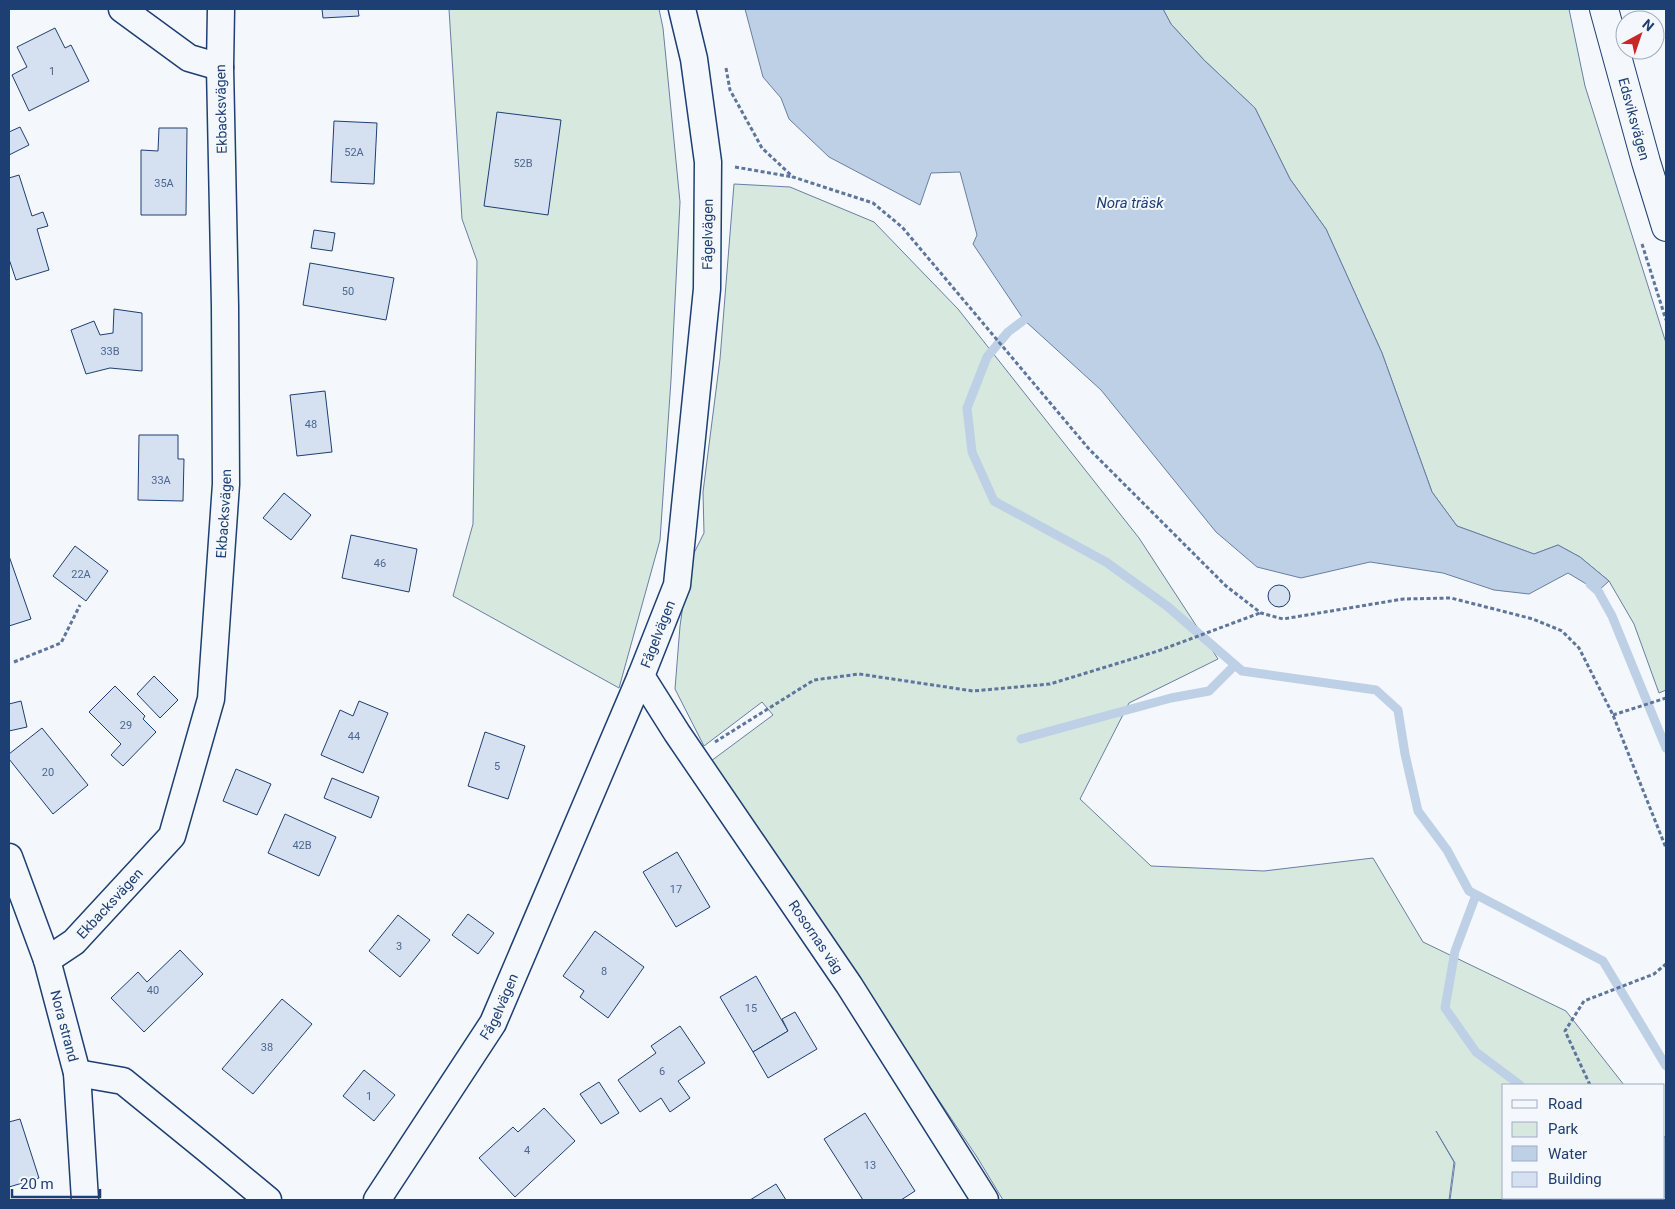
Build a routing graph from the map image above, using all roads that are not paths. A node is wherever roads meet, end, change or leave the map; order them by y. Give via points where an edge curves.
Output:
1 (122, 9) edge
2 (221, 9) edge
3 (682, 9) edge
4 (1604, 9) edge
5 (220, 67) junction
6 (1666, 227) edge
7 (641, 676) junction
8 (9, 857) edge
9 (47, 960) junction
10 (77, 1074) junction
11 (85, 1200) edge
12 (268, 1200) edge
13 (377, 1200) edge
14 (985, 1200) edge

1 - 5 street via 188,58
2 - 5 street, Ekbacksvägen
3 - 7 street, Fågelvägen via 694,59 708,162 707,289 677,585
4 - 6 street, Edsviksvägen
5 - 9 street, Ekbacksvägen via 226,484 211,699 172,836 74,942
7 - 13 street, Fågelvägen via 493,1023
7 - 14 street, Rosornas väg via 850,985
8 - 9 street, Nora strand
9 - 10 street, Nora strand
10 - 11 street, Nora strand
10 - 12 street via 122,1081

